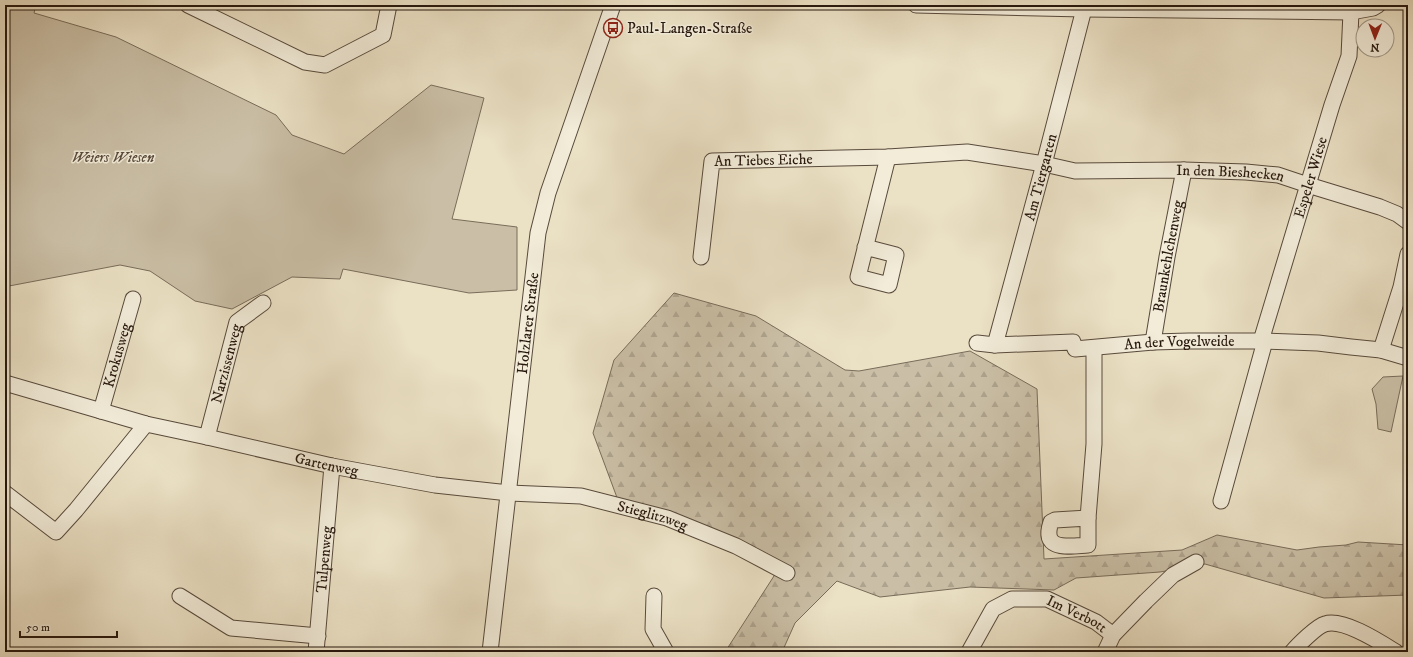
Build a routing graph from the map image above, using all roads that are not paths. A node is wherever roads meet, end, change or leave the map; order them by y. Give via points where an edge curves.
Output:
1 (188, 5) edge
2 (389, 5) edge
3 (613, 5) edge
4 (916, 5) edge
5 (939, 5) edge
6 (1378, 5) edge
7 (1084, 9) junction
8 (1351, 12) junction
9 (888, 156) junction
10 (1044, 164) junction
11 (1184, 170) junction
12 (1308, 185) junction
13 (1408, 222) edge
14 (865, 247) dead end
15 (1408, 254) edge
16 (701, 257) dead end
17 (133, 299) dead end
18 (263, 303) dead end
19 (1263, 341) junction
20 (1153, 342) junction
21 (977, 343) dead end
22 (999, 344) junction
23 (1094, 348) junction
24 (1381, 350) junction
25 (1408, 358) edge
26 (5, 383) edge
27 (101, 411) junction
28 (146, 424) junction
29 (207, 437) junction
30 (332, 466) junction
31 (5, 493) edge
32 (509, 493) junction
33 (1221, 501) dead end
34 (1088, 518) dead end
35 (1196, 562) dead end
36 (787, 573) dead end
37 (180, 596) dead end
38 (654, 596) dead end
39 (318, 636) junction
40 (1113, 636) junction
41 (316, 652) edge
42 (490, 652) edge
43 (666, 652) edge
44 (969, 652) edge
45 (1105, 652) edge
46 (1292, 652) edge
47 (1396, 652) edge

1 - 2 street via 305,62 325,65 383,35
3 - 32 street, Holzlarer Straße via 548,193 538,233
4 - 5 street
5 - 7 street
6 - 8 street
7 - 8 street
7 - 10 street, Am Tiergarten
8 - 12 street, Espeler Wiese via 1349,56
9 - 10 street, An Tiebes Eiche via 967,152
9 - 14 street
9 - 16 street, An Tiebes Eiche via 712,161
10 - 11 street, In den Bieshecken via 1075,171
10 - 22 street, Am Tiergarten
11 - 12 street, In den Bieshecken via 1278,175
11 - 20 street, Braunkehlchenweg
12 - 13 street, In den Bieshecken via 1380,207
12 - 19 street, Espeler Wiese
15 - 24 street via 1401,287
17 - 27 street, Krokusweg
18 - 29 street, Narzissenweg via 237,322
19 - 20 street, An der Vogelweide
19 - 24 street, An der Vogelweide via 1318,343
19 - 33 street
20 - 23 street, An der Vogelweide
21 - 22 street
22 - 23 street, An der Vogelweide via 1073,342 1075,349
23 - 34 street via 1094,444
24 - 25 street, An der Vogelweide
26 - 27 street, Gartenweg
27 - 28 street, Gartenweg
28 - 29 street, Gartenweg
28 - 31 street via 56,532
29 - 30 street, Gartenweg
30 - 32 street, Gartenweg via 435,485
30 - 39 street, Tulpenweg
32 - 36 street, Stieglitzweg via 581,496 667,518 736,546
32 - 42 street, Holzlarer Straße
35 - 40 street, Im Verbott via 1173,575
37 - 39 street via 231,628
38 - 43 street via 653,629
39 - 41 street, Tulpenweg
40 - 44 street, Im Verbott via 1096,622 1047,599 1012,599 993,610
40 - 45 street, Im Verbott
46 - 47 street via 1324,624 1334,622 1347,626

